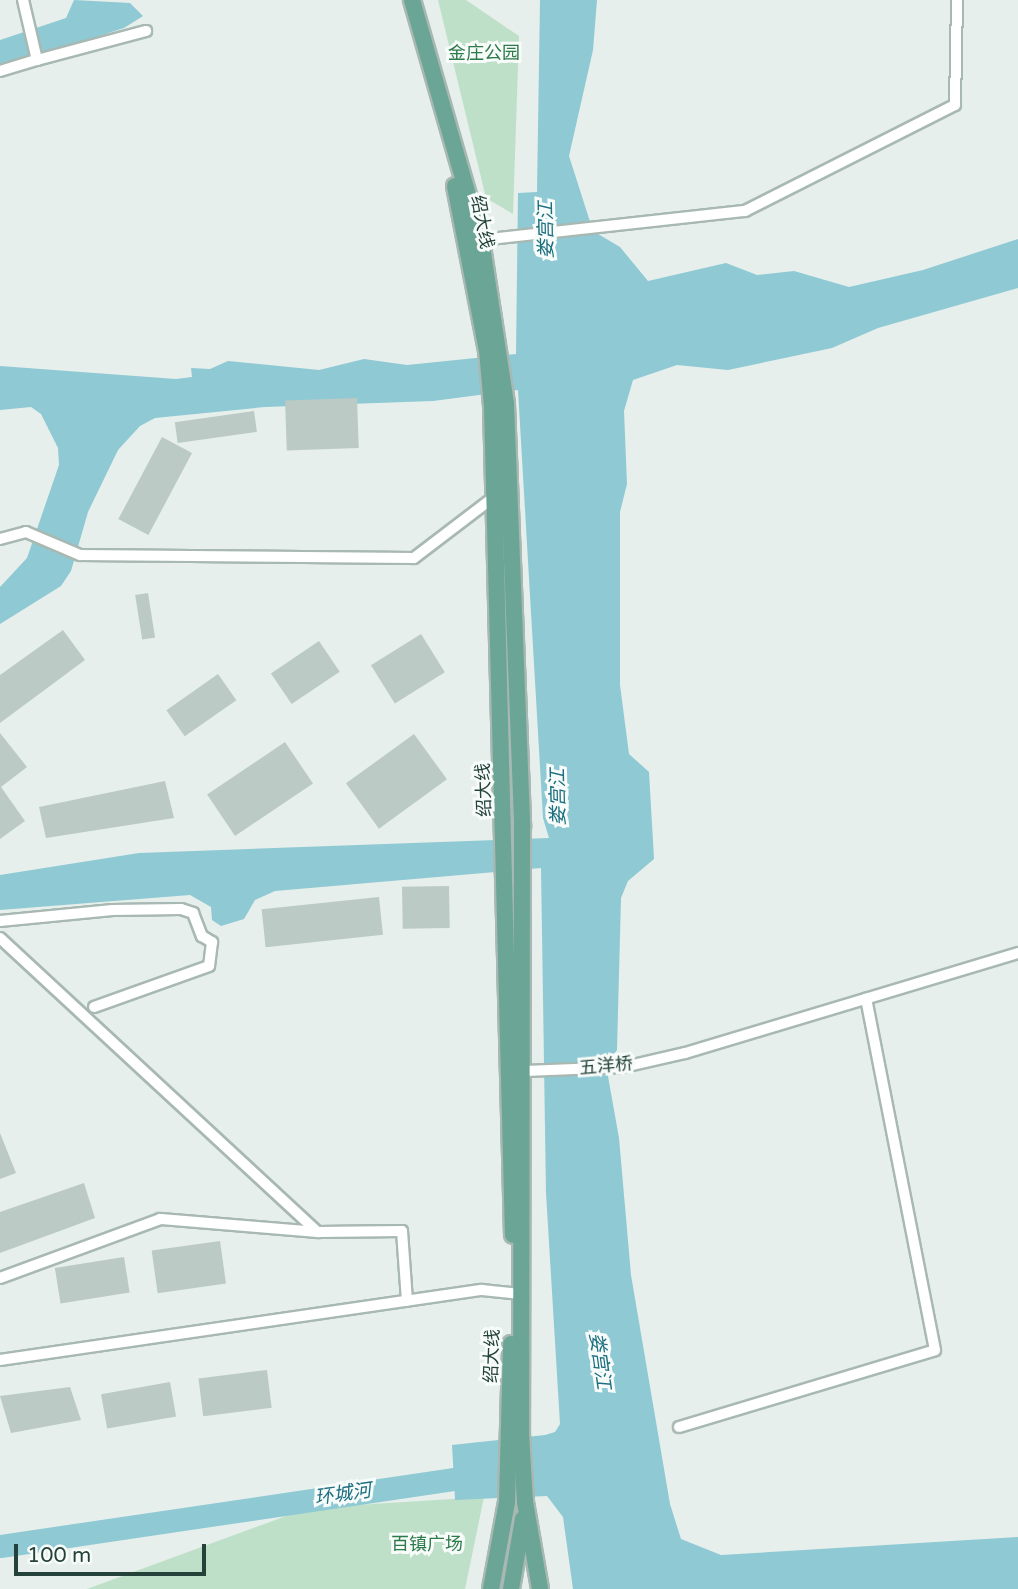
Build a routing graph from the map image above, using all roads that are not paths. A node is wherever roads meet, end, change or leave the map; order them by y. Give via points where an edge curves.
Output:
1 (23, 0) edge
2 (401, 0) edge
3 (412, 0) edge
4 (957, 0) edge
5 (146, 31) dead end
6 (37, 59) junction
7 (0, 71) edge
8 (481, 240) junction
9 (494, 350) junction
10 (499, 405) junction
11 (494, 497) junction
12 (0, 538) edge
13 (514, 874) junction
14 (0, 921) edge
15 (0, 938) edge
16 (1018, 953) edge
17 (866, 999) junction
18 (94, 1007) dead end
19 (525, 1071) junction
20 (318, 1232) junction
21 (0, 1278) edge
22 (513, 1293) junction
23 (407, 1301) junction
24 (0, 1360) edge
25 (679, 1427) dead end
26 (514, 1434) junction
27 (525, 1502) junction
28 (491, 1589) edge
29 (511, 1589) edge
30 (540, 1589) edge

1 - 6 street
2 - 9 main road, 绍大线 via 457,192
3 - 8 main road, 绍大线
4 - 8 street via 955,105 745,211
5 - 6 street
6 - 7 street
8 - 9 main road, 绍大线
9 - 10 main road, 绍大线
10 - 11 main road, 绍大线
10 - 13 main road, 绍大线 via 522,828
11 - 12 street via 414,558 80,555 26,532
11 - 13 main road, 绍大线 via 504,831
13 - 19 main road, 绍大线
13 - 22 main road, 绍大线
14 - 18 street via 112,910 181,909 193,914 202,936 212,942 209,966
15 - 20 street
16 - 17 street, 五洋桥
17 - 19 street, 五洋桥 via 624,1067
17 - 25 street via 935,1350
19 - 26 main road, 绍大线
20 - 21 street via 160,1219
20 - 23 street via 402,1231
22 - 23 street via 482,1290
22 - 26 main road, 绍大线
23 - 24 street
26 - 27 main road, 绍大线
26 - 28 main road, 绍大线
27 - 29 main road
27 - 30 main road

